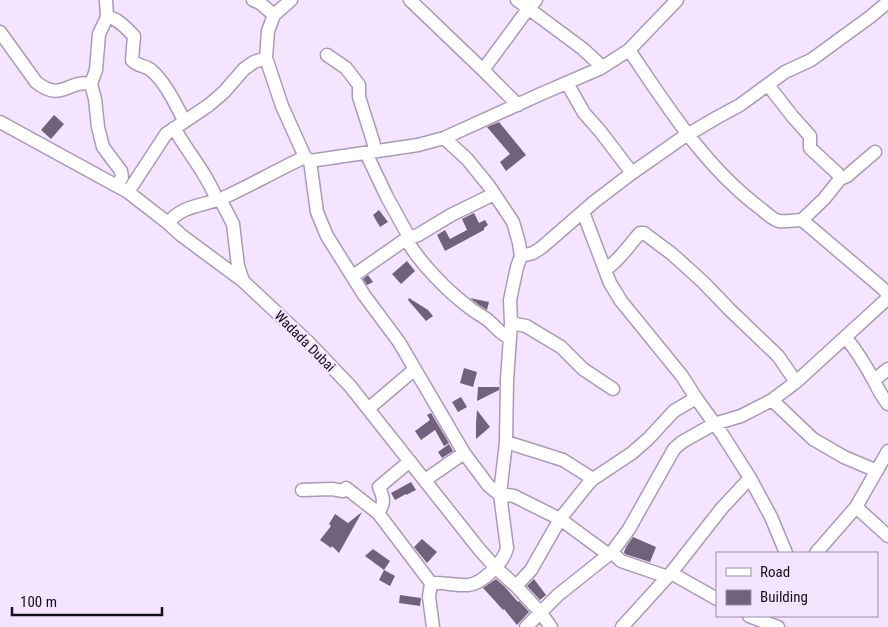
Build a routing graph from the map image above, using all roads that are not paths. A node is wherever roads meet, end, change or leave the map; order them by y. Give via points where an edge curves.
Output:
1 (106, 0) edge
2 (253, 0) edge
3 (291, 0) edge
4 (410, 0) edge
5 (517, 0) edge
6 (677, 0) edge
7 (888, 2) edge
8 (533, 5) edge
9 (274, 15) junction
10 (107, 17) junction
11 (0, 32) edge
12 (629, 50) junction
13 (327, 55) dead end
14 (266, 58) junction
15 (601, 68) junction
16 (483, 70) junction
17 (567, 83) junction
18 (91, 84) junction
19 (768, 85) junction
20 (518, 105) junction
21 (0, 122) edge
22 (179, 124) junction
23 (688, 135) junction
24 (444, 138) junction
25 (371, 152) junction
26 (875, 152) dead end
27 (308, 159) junction
28 (632, 173) junction
29 (840, 179) junction
30 (123, 189) junction
31 (494, 194) junction
32 (218, 200) junction
33 (583, 212) junction
34 (802, 220) junction
35 (168, 223) junction
36 (407, 238) junction
37 (521, 256) junction
38 (606, 270) junction
39 (353, 276) junction
40 (243, 281) junction
41 (888, 294) edge
42 (888, 298) edge
43 (511, 324) junction
44 (510, 338) junction
45 (846, 338) junction
46 (415, 369) junction
47 (888, 369) edge
48 (874, 380) junction
49 (796, 382) junction
50 (613, 390) dead end
51 (696, 398) junction
52 (772, 400) junction
53 (888, 404) edge
54 (368, 409) junction
55 (714, 424) junction
56 (506, 442) junction
57 (888, 451) edge
58 (464, 453) junction
59 (410, 461) junction
60 (882, 470) edge
61 (750, 478) junction
62 (593, 479) junction
63 (425, 480) junction
64 (302, 490) dead end
65 (500, 494) junction
66 (856, 507) junction
67 (378, 513) junction
68 (560, 520) junction
69 (888, 536) edge
70 (786, 552) edge
71 (817, 552) edge
72 (610, 553) junction
73 (495, 567) junction
74 (669, 575) junction
75 (431, 583) junction
76 (516, 586) junction
77 (716, 598) edge
78 (540, 612) junction
79 (752, 617) edge
80 (771, 623) edge
81 (625, 626) edge
82 (433, 627) edge
83 (526, 627) edge
84 (551, 627) edge

1 - 10 street
2 - 9 street
3 - 9 street
4 - 16 street
5 - 8 street
6 - 12 street
7 - 19 street via 811,60 785,72
8 - 15 street
8 - 16 street
9 - 14 street via 268,31
10 - 18 street via 99,34 96,70
10 - 22 street via 119,22 134,36 132,60 136,65 149,68 159,78 180,113
11 - 18 street via 43,88 54,91 80,83
12 - 15 street
12 - 23 street
13 - 25 street via 346,68 359,85 359,97 373,141
14 - 22 street via 244,69 209,105
14 - 27 street via 282,106
15 - 17 street
16 - 20 street
17 - 20 street
17 - 28 street via 584,114
18 - 30 street via 103,147 121,171
19 - 23 street
19 - 29 street via 810,136 810,148
20 - 24 street
21 - 30 street, Wadada Dubai
22 - 30 street via 166,134
22 - 32 street via 183,144
23 - 28 street
23 - 34 street via 750,201 778,221
24 - 25 street
24 - 31 street
25 - 27 street
25 - 36 street
26 - 29 street
27 - 32 street via 275,170
27 - 39 street via 317,212 327,236
28 - 33 street
29 - 34 street
30 - 35 street, Wadada Dubai
31 - 36 street
31 - 37 street via 513,222
32 - 35 street via 188,208
32 - 40 street via 233,224
33 - 37 street via 541,248
33 - 38 street
34 - 41 street
35 - 40 street, Wadada Dubai
36 - 39 street
36 - 44 street via 441,283
37 - 43 street via 510,300
38 - 49 street via 640,233 644,233 703,282 778,356
38 - 51 street via 621,300
39 - 46 street
40 - 54 street, Wadada Dubai via 308,342
42 - 45 street
43 - 44 street
43 - 50 street via 526,326 561,347
44 - 56 street
45 - 48 street
45 - 49 street
46 - 54 street
46 - 58 street
47 - 48 street
48 - 53 street
49 - 52 street
51 - 55 street
51 - 62 street via 674,411 632,453
52 - 55 street via 741,416
52 - 60 street via 813,439 844,456
54 - 59 street, Wadada Dubai
55 - 61 street
55 - 72 street via 674,449 629,529
56 - 62 street via 564,460
56 - 65 street
57 - 60 street
58 - 63 street
58 - 65 street via 488,485
59 - 63 street, Wadada Dubai
59 - 67 street via 379,487 383,506
60 - 66 street
61 - 70 street
61 - 74 street
62 - 68 street
63 - 73 street, Wadada Dubai
64 - 67 street via 343,492 346,488
65 - 68 street via 514,496
65 - 73 street via 507,548
66 - 69 street
66 - 71 street
67 - 75 street
68 - 72 street
68 - 76 street via 531,570
72 - 74 street via 621,561
72 - 78 street
73 - 75 street via 479,582 468,585
73 - 76 street, Wadada Dubai
74 - 77 street
74 - 81 street
75 - 82 street via 429,597
76 - 78 street, Wadada Dubai
78 - 83 street
78 - 84 street, Wadada Dubai
79 - 80 street

